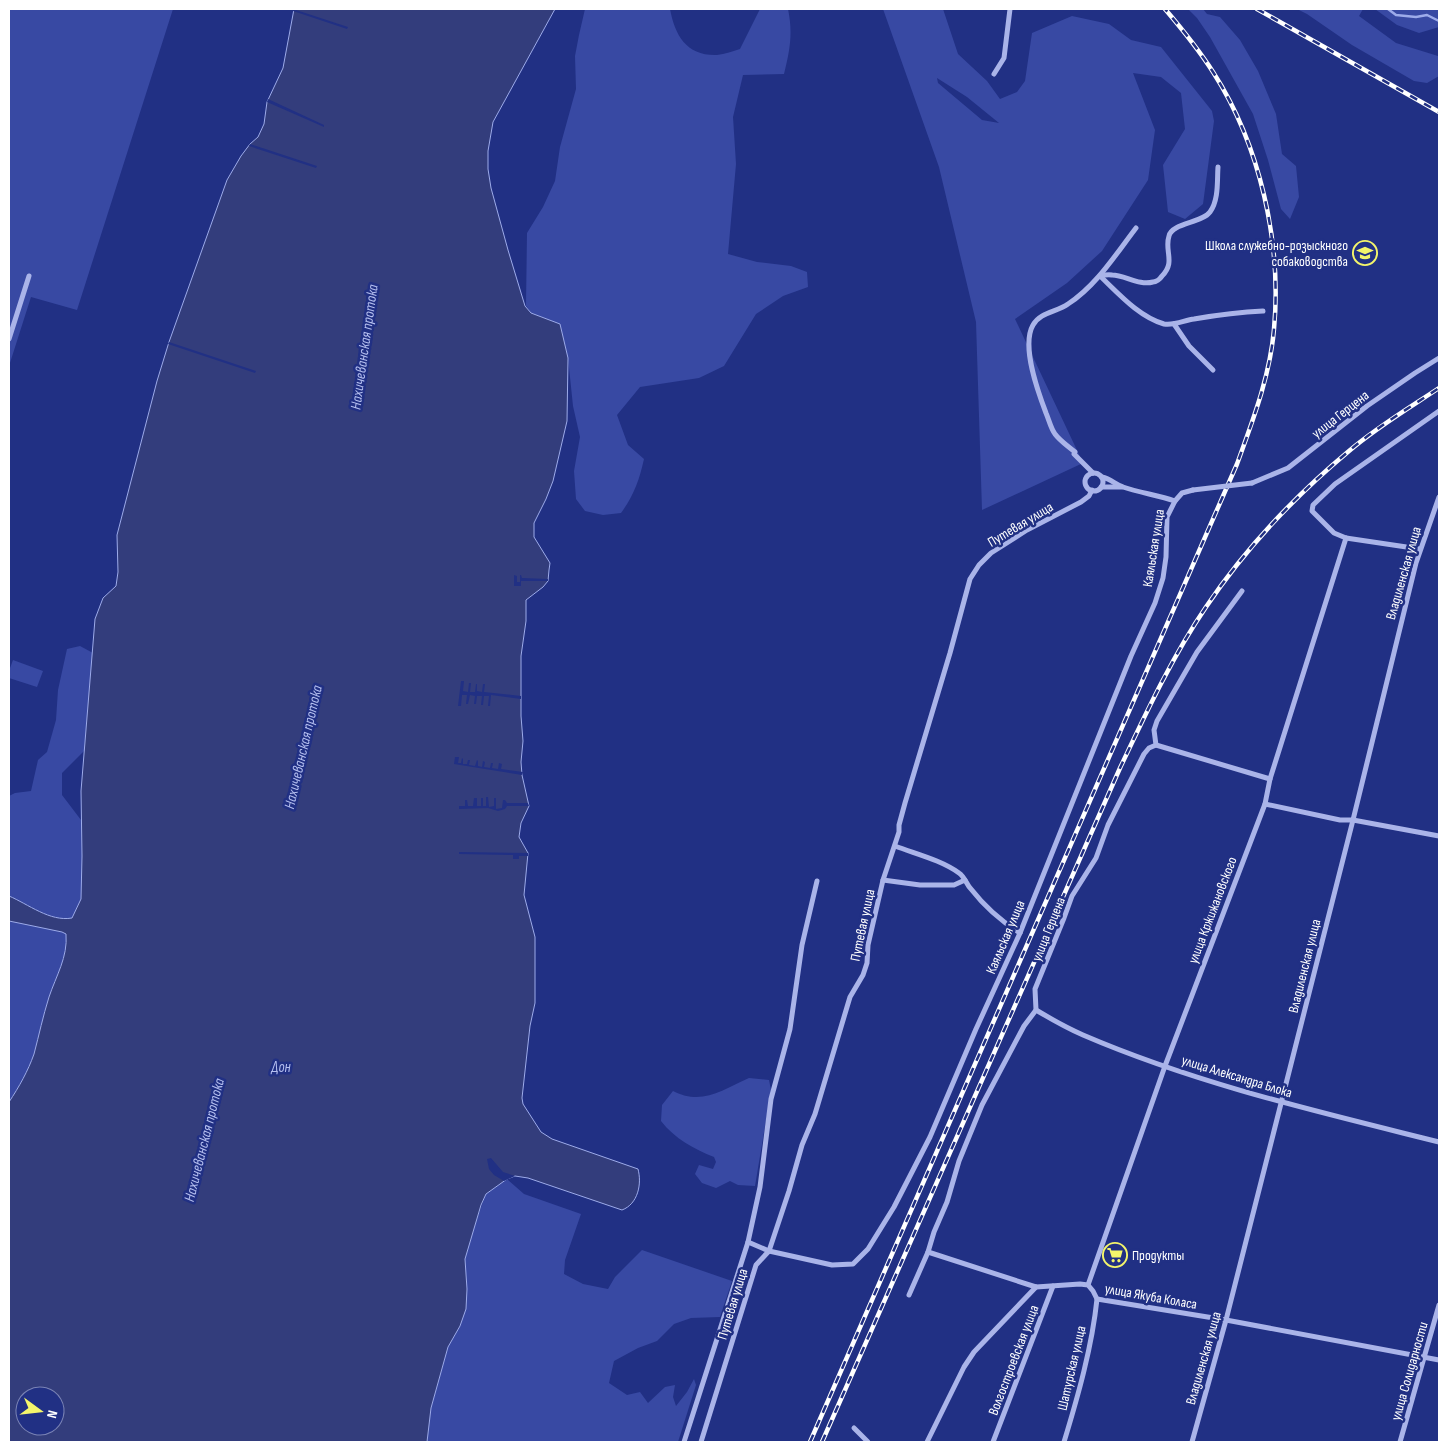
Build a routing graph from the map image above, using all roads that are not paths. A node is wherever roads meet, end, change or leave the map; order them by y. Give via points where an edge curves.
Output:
1 (1010, 9) edge
2 (994, 74) dead end
3 (1218, 166) dead end
4 (1136, 228) dead end
5 (29, 276) dead end
6 (1100, 276) junction
7 (1263, 311) dead end
8 (1174, 324) junction
9 (9, 339) edge
10 (1439, 358) edge
11 (1213, 370) dead end
12 (1439, 411) edge
13 (1093, 473) junction
14 (1102, 477) junction
15 (1101, 487) junction
16 (1121, 487) junction
17 (1092, 490) junction
18 (1439, 497) edge
19 (1175, 501) junction
20 (1346, 538) junction
21 (1420, 549) junction
22 (1242, 591) dead end
23 (1156, 745) junction
24 (1270, 779) junction
25 (1265, 804) junction
26 (1353, 820) junction
27 (1439, 836) edge
28 (895, 846) junction
29 (883, 880) junction
30 (965, 880) junction
31 (817, 881) dead end
32 (1020, 933) junction
33 (1036, 1010) junction
34 (1165, 1066) junction
35 (1280, 1102) junction
36 (1439, 1142) edge
37 (748, 1242) junction
38 (769, 1251) junction
39 (928, 1252) junction
40 (1053, 1286) junction
41 (1088, 1286) junction
42 (1036, 1287) junction
43 (909, 1295) dead end
44 (1097, 1299) junction
45 (1439, 1305) edge
46 (1226, 1320) junction
47 (1424, 1357) junction
48 (1439, 1360) edge
49 (854, 1428) dead end
50 (684, 1442) edge
51 (701, 1442) edge
52 (868, 1442) edge
53 (926, 1442) edge
54 (993, 1442) edge
55 (1064, 1442) edge
56 (1192, 1442) edge
57 (1400, 1442) edge

1 - 2 street via 1004,58
3 - 6 street via 1214,205 1204,217 1173,230 1168,236 1170,264 1160,279 1145,283 1112,274
4 - 6 street
5 - 9 street
6 - 8 street via 1129,303 1152,318
6 - 13 street via 1072,302 1041,317 1033,324 1030,334 1030,358 1037,388 1054,433
7 - 8 street via 1211,316
8 - 11 street via 1189,346
10 - 19 street, улица Герцена, bridge via 1367,406 1288,468 1252,483 1182,493
12 - 20 street via 1335,484 1312,506 1312,511 1334,533
13 - 14 street, Путевая улица
13 - 17 street via 1085,482
14 - 15 street
14 - 16 street, Путевая улица
15 - 16 street, Путевая улица
15 - 17 street, Путевая улица
16 - 19 street, Путевая улица
17 - 28 street, Путевая улица via 1081,502 991,553 978,565 970,579
18 - 21 street, Владиленская улица
19 - 32 street, Каяльская улица via 1167,516 1166,557 1155,603
20 - 21 street
20 - 24 street, улица Кржижановского
21 - 26 street, Владиленская улица
22 - 23 street via 1197,652 1158,721 1154,730
23 - 24 street
23 - 33 street, улица Герцена via 1144,754 1108,825 1096,858 1072,896 1035,989
24 - 25 street, улица Кржижановского
25 - 26 street
25 - 34 street, улица Кржижановского
26 - 27 street
26 - 35 street, Владиленская улица
28 - 29 street, Путевая улица
28 - 30 street via 946,866
29 - 30 street via 954,885
29 - 38 street, Путевая улица via 867,962 850,997
30 - 32 street via 987,908
31 - 37 street, Путевая улица via 802,945 790,1029 771,1099 760,1187
32 - 38 street, Каяльская улица via 930,1137 868,1249 853,1264 832,1265
33 - 34 street, улица Александра Блока via 1081,1034
33 - 39 street via 1024,1026 982,1105
34 - 35 street, улица Александра Блока
34 - 41 street, улица Кржижановского
35 - 36 street, улица Александра Блока
35 - 46 street, Владиленская улица
37 - 38 street, Каяльская улица
37 - 50 street, Путевая улица
38 - 51 street, Путевая улица via 756,1265
39 - 42 street, улица Якуба Коласа
39 - 43 street
40 - 41 street, улица Якуба Коласа
40 - 42 street, улица Якуба Коласа
40 - 54 street, Волгостроевская улица
41 - 44 street, улица Якуба Коласа
42 - 53 street via 974,1352
44 - 46 street, улица Якуба Коласа
44 - 55 street, Шатурская улица
45 - 47 street, улица Солидарности
46 - 47 street, улица Якуба Коласа
46 - 56 street, Владиленская улица
47 - 48 street, улица Якуба Коласа
47 - 57 street, улица Солидарности
49 - 52 street

